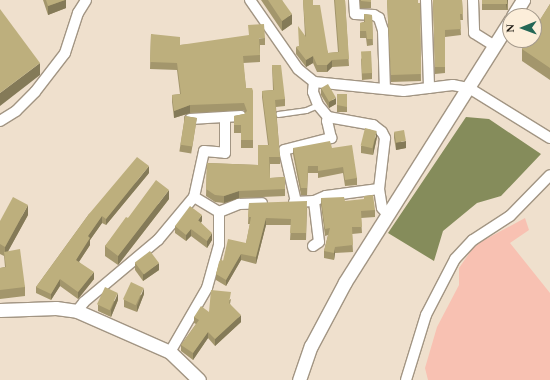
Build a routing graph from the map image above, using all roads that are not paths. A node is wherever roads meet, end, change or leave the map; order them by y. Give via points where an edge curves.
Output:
1 (86, 0) edge
2 (250, 0) edge
3 (354, 0) edge
4 (426, 0) edge
5 (473, 0) edge
6 (502, 34) edge
7 (495, 46) junction
8 (314, 82) junction
9 (385, 88) junction
10 (429, 88) junction
11 (469, 88) junction
12 (318, 105) junction
13 (278, 114) edge
14 (241, 116) edge
15 (225, 117) junction
16 (328, 117) junction
17 (190, 119) edge
18 (0, 121) edge
19 (550, 138) edge
20 (550, 175) edge
21 (379, 189) junction
22 (194, 197) junction
23 (314, 201) junction
24 (296, 202) junction
25 (219, 212) junction
26 (388, 215) junction
27 (313, 246) dead end
28 (0, 310) edge
29 (77, 311) junction
30 (170, 352) junction
31 (199, 380) edge
32 (299, 380) edge
33 (406, 380) edge

1 - 18 street via 78,13 65,53 35,92 16,111
2 - 8 street via 298,69
3 - 9 street via 355,14 374,15 379,18
4 - 10 street
5 - 7 street via 474,33
6 - 7 street
7 - 11 street
8 - 9 street
8 - 12 street via 313,92
9 - 10 street via 404,91
10 - 11 street via 453,85
11 - 19 street
11 - 26 street
12 - 13 lane via 306,110
12 - 16 street
14 - 15 street
15 - 17 street
15 - 22 street via 225,153 204,151
16 - 21 street via 373,125 382,132 385,138
16 - 24 street via 326,121 331,138 284,150
20 - 33 street via 510,216 473,240 455,259 426,315
21 - 23 street via 326,196
21 - 26 street via 382,208
22 - 25 street
22 - 29 street via 158,240 84,302
23 - 24 street
23 - 27 street via 319,242
24 - 25 street via 239,204
25 - 30 street via 219,245 207,288
26 - 32 street via 345,282 311,346
28 - 29 street via 56,308
29 - 30 street
30 - 31 street

